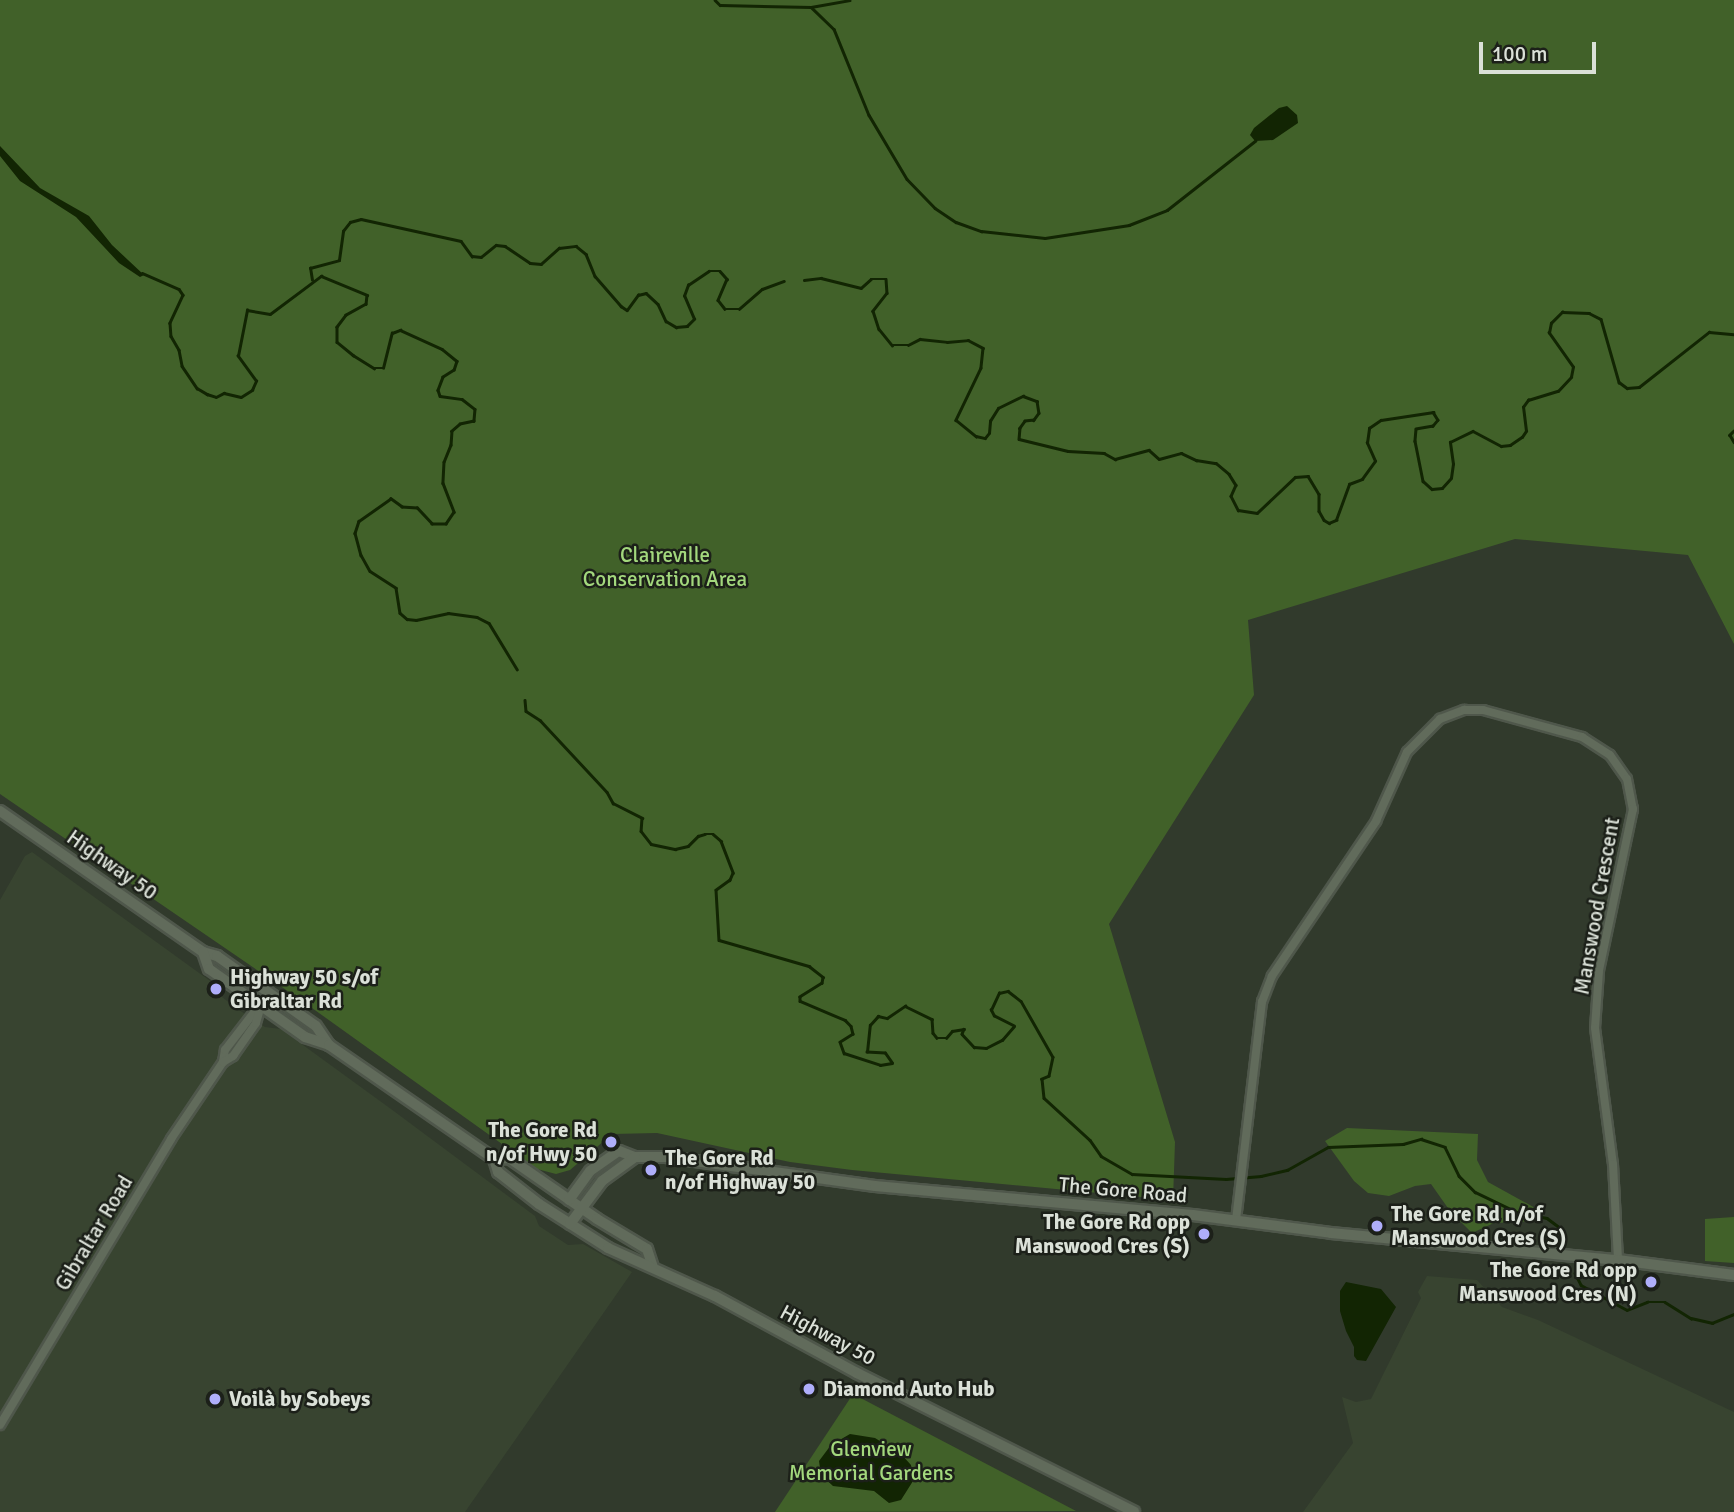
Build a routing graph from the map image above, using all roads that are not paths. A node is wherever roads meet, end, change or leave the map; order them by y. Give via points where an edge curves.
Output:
1 (0, 811) edge
2 (203, 952) junction
3 (270, 993) junction
4 (261, 1006) junction
5 (329, 1045) junction
6 (635, 1157) junction
7 (494, 1159) junction
8 (569, 1200) junction
9 (581, 1209) junction
10 (1236, 1220) junction
11 (570, 1224) junction
12 (1618, 1260) junction
13 (653, 1267) junction
14 (1734, 1275) edge
15 (0, 1425) edge
16 (1134, 1512) edge

1 - 2 main road, Highway 50
2 - 3 main road, Highway 50 via 217,956
2 - 4 main road, Highway 50 via 209,969
3 - 4 street, Gibraltar Road
3 - 5 main road, Highway 50 via 316,1026
4 - 5 main road, Highway 50 via 305,1037
4 - 15 street, Gibraltar Road via 256,1023 233,1056 223,1062 171,1139
5 - 7 main road, Highway 50
6 - 8 main road, The Gore Road via 620,1151 603,1160
6 - 9 main road via 602,1181
6 - 10 main road, The Gore Road via 666,1157 874,1186
7 - 8 main road, Highway 50 via 509,1158
7 - 11 main road, Highway 50 via 498,1172
8 - 9 main road, Highway 50
9 - 11 main road
9 - 13 main road, Highway 50 via 647,1249
10 - 12 main road, The Gore Road
10 - 12 street, Manswood Crescent via 1262,1002 1272,976 1376,821 1412,746 1440,719 1464,710 1483,710 1582,737 1610,755 1627,779 1633,809 1599,971 1595,1028 1613,1164
11 - 13 main road, Highway 50 via 631,1261
12 - 14 main road, The Gore Road
13 - 16 main road, Highway 50

